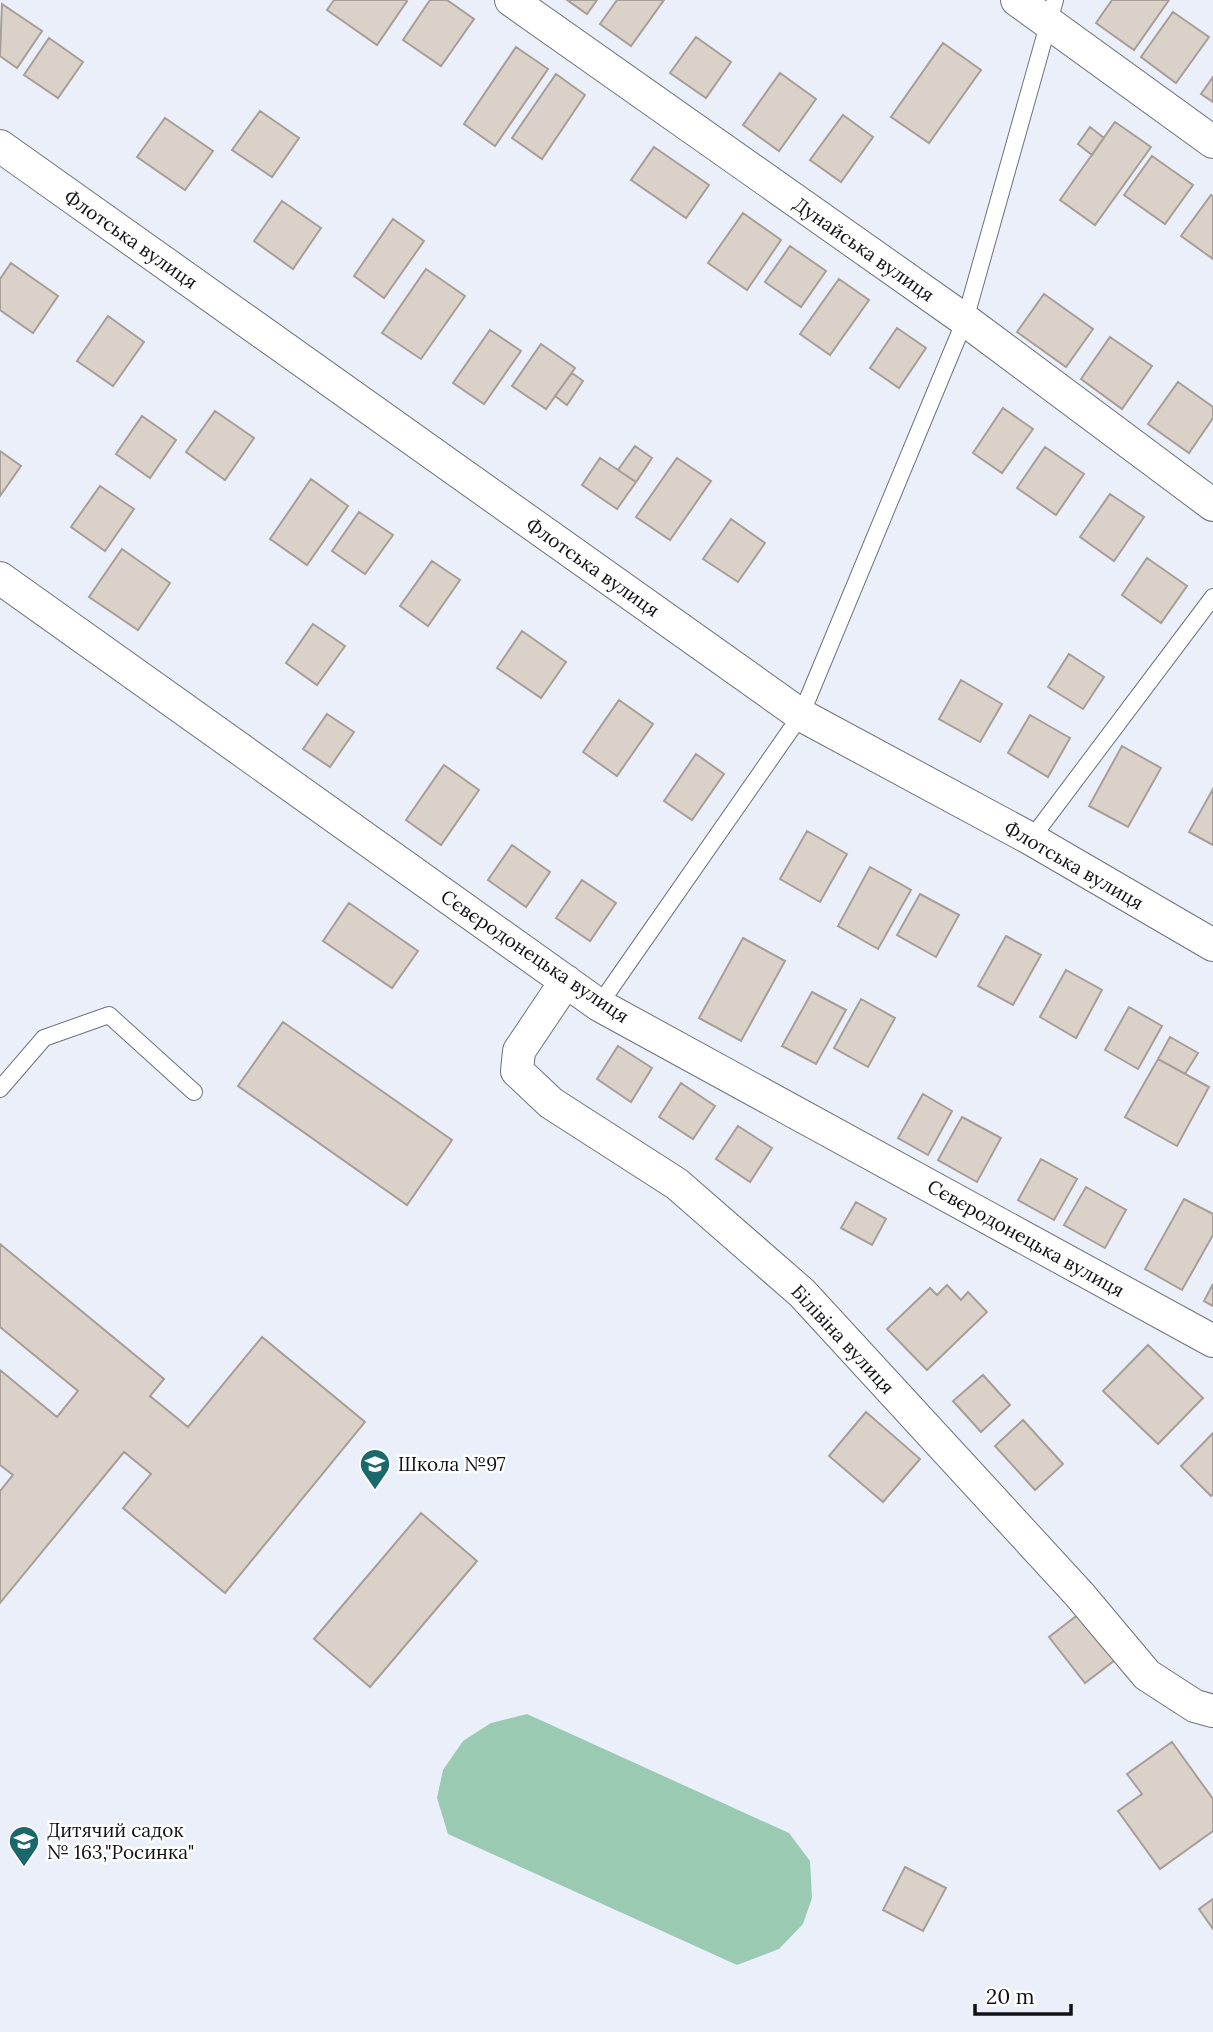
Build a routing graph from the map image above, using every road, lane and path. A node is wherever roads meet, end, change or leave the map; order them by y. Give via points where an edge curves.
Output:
1 (511, 0) edge
2 (1017, 0) edge
3 (1052, 12) edge
4 (1213, 142) edge
5 (0, 146) edge
6 (965, 320) junction
7 (1213, 505) edge
8 (0, 578) edge
9 (1213, 597) edge
10 (801, 715) junction
11 (1031, 839) junction
12 (1213, 944) edge
13 (566, 981) junction
14 (599, 1004) junction
15 (0, 1089) edge
16 (194, 1092) dead end
17 (1213, 1340) edge
18 (1213, 1711) edge

1 - 6 street, Дунайська вулиця
2 - 3 street
3 - 4 street
3 - 6 lane
5 - 10 street, Флотська вулиця
6 - 7 street, Дунайська вулиця
6 - 10 lane
8 - 13 street, Сєвєродонецька вулиця
9 - 11 lane
10 - 11 street, Флотська вулиця
10 - 14 lane
11 - 12 street, Флотська вулиця
13 - 14 street, Сєвєродонецька вулиця
13 - 18 street, Білівіна вулиця via 519,1051 517,1072 551,1103 677,1184 802,1293 1079,1594 1146,1675 1195,1706
14 - 17 street, Сєвєродонецька вулиця
15 - 16 lane via 44,1038 109,1015

